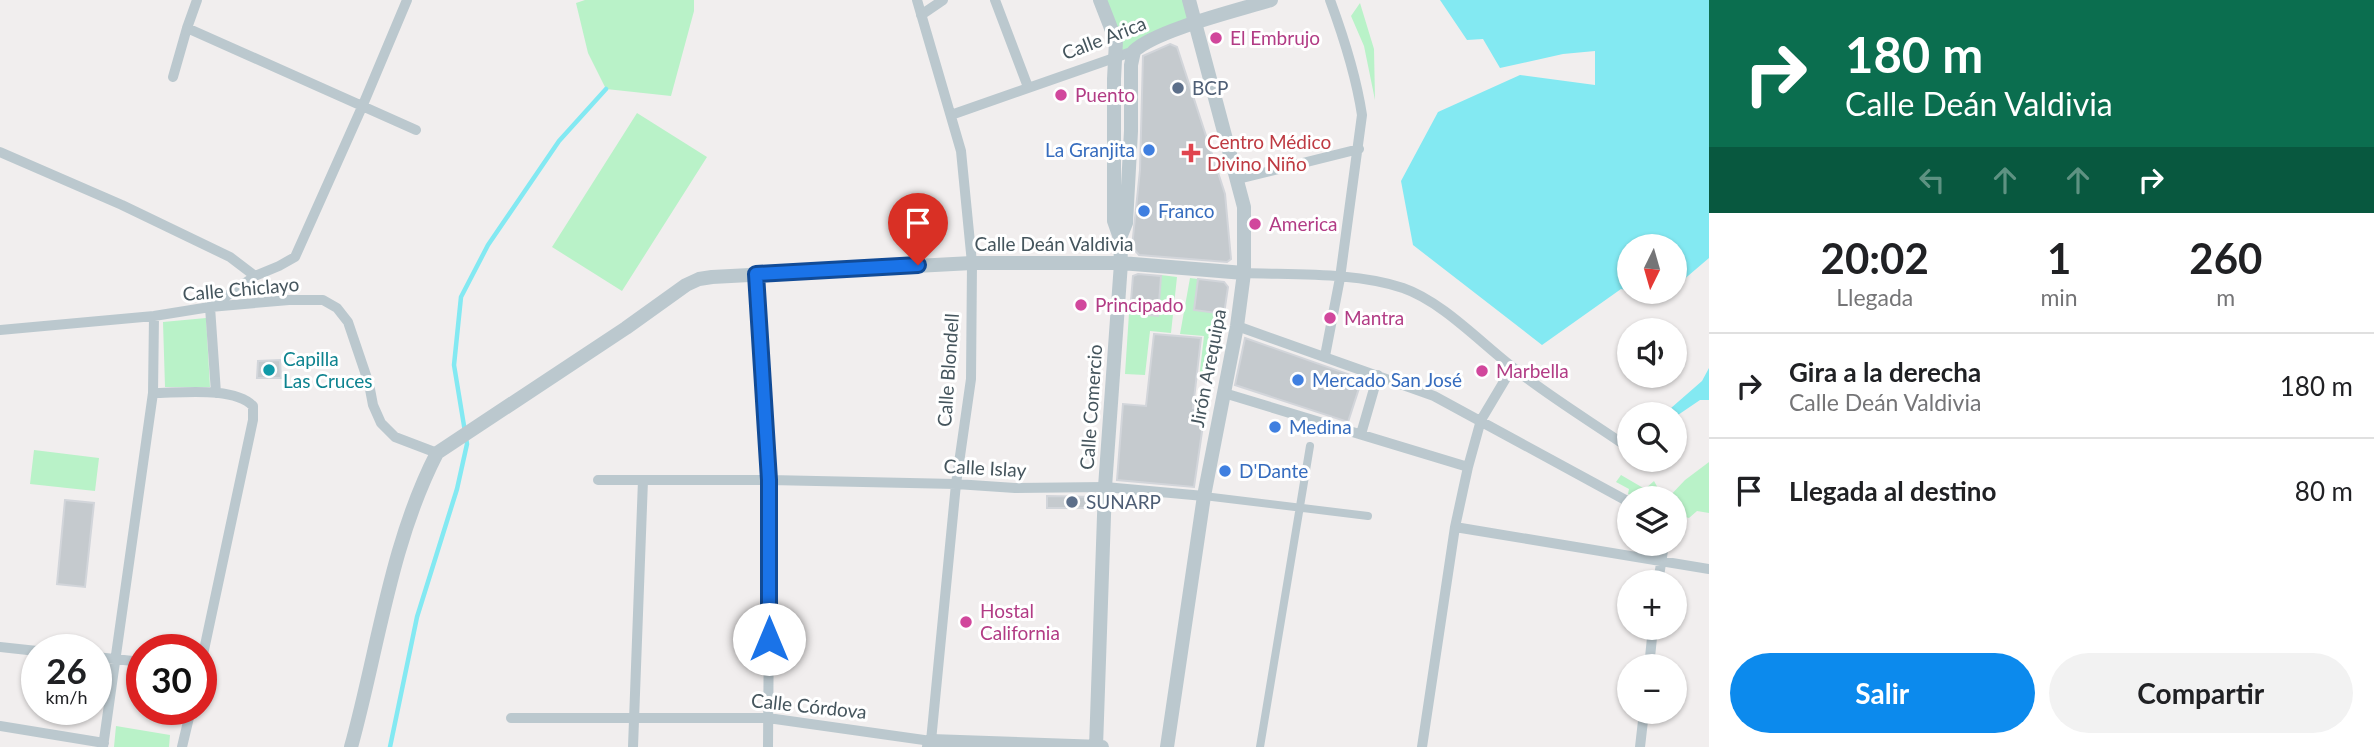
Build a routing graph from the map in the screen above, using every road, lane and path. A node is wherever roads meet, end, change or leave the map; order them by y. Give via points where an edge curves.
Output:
1 (197, 0) edge
2 (407, 0) edge
3 (917, 0) edge
4 (943, 0) edge
5 (995, 0) edge
6 (1100, 0) edge
7 (1189, 0) edge
8 (1271, 0) edge
9 (1330, 0) edge
10 (921, 15) junction
11 (1195, 23) junction
12 (187, 28) junction
13 (1134, 51) junction
14 (1117, 55) junction
15 (173, 77) dead end
16 (1028, 87) junction
17 (362, 107) junction
18 (951, 115) junction
19 (416, 130) dead end
20 (1359, 149) junction
21 (0, 152) edge
22 (1238, 179) junction
23 (1120, 238) junction
24 (972, 263) junction
25 (1121, 263) junction
26 (1244, 273) junction
27 (756, 274) junction
28 (255, 276) junction
29 (1340, 278) junction
30 (210, 307) junction
31 (154, 316) junction
32 (1237, 326) junction
33 (0, 330) edge
34 (1325, 356) junction
35 (1512, 368) junction
36 (1378, 375) junction
37 (153, 393) junction
38 (216, 393) junction
39 (1224, 393) junction
40 (1481, 420) junction
41 (1361, 434) junction
42 (1617, 440) edge
43 (1310, 446) dead end
44 (437, 453) junction
45 (1468, 467) junction
46 (598, 480) dead end
47 (643, 480) junction
48 (769, 480) junction
49 (956, 484) junction
50 (1105, 487) junction
51 (1617, 495) edge
52 (1204, 496) junction
53 (1300, 506) junction
54 (1368, 516) dead end
55 (1455, 527) junction
56 (1662, 556) edge
57 (1661, 561) junction
58 (1709, 569) edge
59 (1660, 570) edge
60 (207, 634) edge
61 (0, 647) edge
62 (21, 649) edge
63 (112, 659) edge
64 (116, 659) junction
65 (126, 660) edge
66 (511, 718) dead end
67 (636, 718) junction
68 (768, 718) junction
69 (1643, 724) edge
70 (187, 725) edge
71 (0, 726) edge
72 (930, 744) edge
73 (103, 745) edge
74 (182, 747) edge
75 (351, 747) edge
76 (633, 747) edge
77 (768, 747) edge
78 (1096, 747) edge
79 (1102, 747) edge
80 (1167, 747) edge
81 (1261, 747) edge
82 (1422, 747) edge
83 (1640, 747) edge

1 - 12 street
2 - 17 street
3 - 10 street, Calle Blondell
4 - 10 street
5 - 16 street
6 - 14 street, Calle Comercio
7 - 11 street, Jirón Arequipa
8 - 11 street, Calle Arica
9 - 20 street via 1358,90 1362,115
10 - 18 street, Calle Blondell
11 - 13 street, Calle Arica
11 - 22 street, Jirón Arequipa
12 - 15 street
12 - 17 street
13 - 14 street, Calle Arica
13 - 23 street, Calle Comercio via 1126,223
14 - 16 street, Calle Arica
14 - 23 street, Calle Comercio via 1114,221
16 - 18 street, Calle Arica
17 - 19 street
17 - 28 street via 295,257
18 - 24 street, Calle Blondell via 961,151
20 - 22 street
20 - 29 street
21 - 28 street via 230,257
22 - 26 street, Jirón Arequipa via 1244,207
23 - 25 street, Calle Comercio
24 - 25 street, Calle Deán Valdivia
24 - 27 street, Calle Deán Valdivia
24 - 49 street, Calle Blondell via 971,379
25 - 26 street, Calle Deán Valdivia
25 - 50 street, Calle Comercio
26 - 29 street, Calle Deán Valdivia
26 - 32 street, Jirón Arequipa
27 - 44 street, Calle Deán Valdivia via 698,279 686,285
27 - 48 street
28 - 30 street
29 - 34 street
29 - 35 street, Calle Deán Valdivia via 1383,282 1427,299
30 - 31 street, Calle Chiclayo
30 - 38 street
30 - 44 street, Calle Chiclayo via 304,299 323,300 337,308 348,322 381,423 395,437
31 - 33 street, Calle Chiclayo
31 - 37 street
32 - 34 street
32 - 39 street, Jirón Arequipa
34 - 36 street
35 - 40 street
35 - 42 street, Calle Deán Valdivia
36 - 40 street
36 - 41 street
37 - 38 street
37 - 64 street
38 - 60 street via 246,399 253,406 253,420
39 - 41 street
39 - 52 street, Jirón Arequipa
40 - 45 street
40 - 51 street
41 - 45 street
43 - 53 street
44 - 75 street via 399,552
45 - 55 street
46 - 47 street, Calle Islay
47 - 48 street, Calle Islay
47 - 67 street
48 - 49 street, Calle Islay
48 - 68 street
49 - 50 street, Calle Islay
49 - 72 street, Calle Blondell
50 - 52 street, Calle Islay
50 - 78 street, Calle Comercio
52 - 53 street, Calle Islay
52 - 80 street, Jirón Arequipa
53 - 54 street, Calle Islay
53 - 81 street
55 - 57 street
55 - 82 street
56 - 57 street
57 - 58 street
57 - 59 street
61 - 62 street
63 - 64 street
64 - 65 street
64 - 73 street
66 - 67 street, Calle Córdova
67 - 68 street, Calle Córdova
67 - 76 street
68 - 72 street, Calle Córdova
68 - 77 street
69 - 83 street
70 - 74 street
71 - 73 street
72 - 78 street, Calle Córdova
78 - 79 street, Calle Córdova

